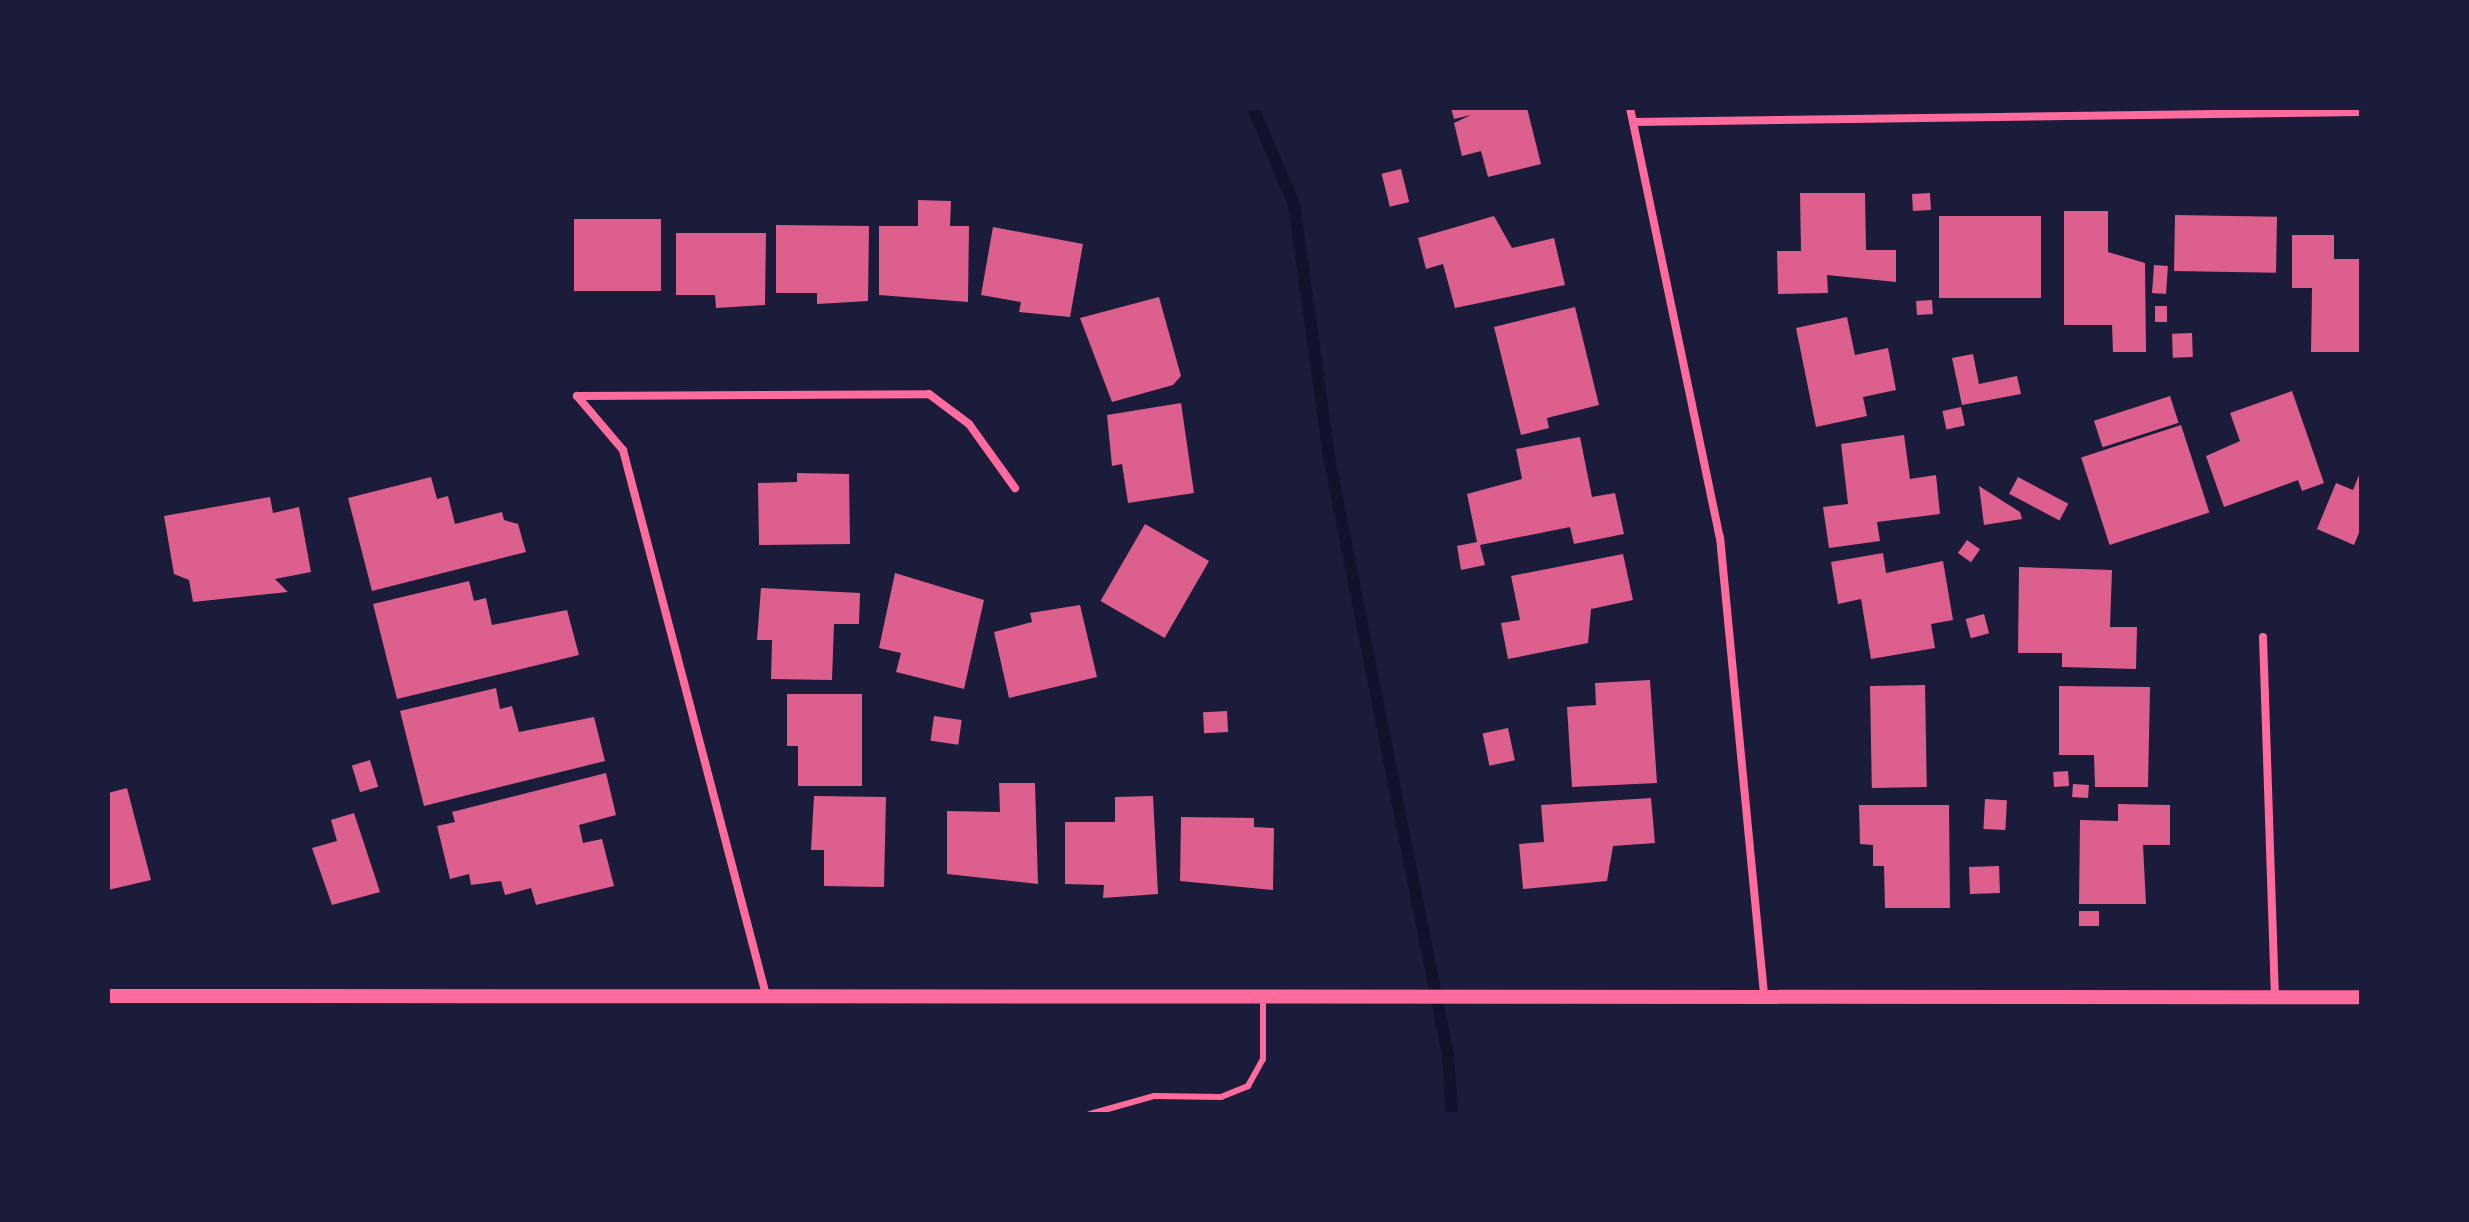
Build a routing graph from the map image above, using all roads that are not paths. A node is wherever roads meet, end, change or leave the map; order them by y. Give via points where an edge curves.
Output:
1 (1630, 108) edge
2 (2361, 112) edge
3 (1634, 122) junction
4 (1015, 488) dead end
5 (2263, 637) dead end
6 (766, 995) junction
7 (1263, 995) junction
8 (108, 996) edge
9 (1764, 996) junction
10 (2275, 997) junction
11 (2361, 997) edge
12 (1090, 1114) edge

1 - 3 street
2 - 3 street
3 - 9 street via 1720,537
4 - 6 street via 969,424 929,394 577,396 623,450
5 - 10 street
6 - 7 street
6 - 8 street
7 - 9 street
7 - 12 lane via 1263,1059 1248,1086 1221,1097 1154,1096
9 - 10 street
10 - 11 street

